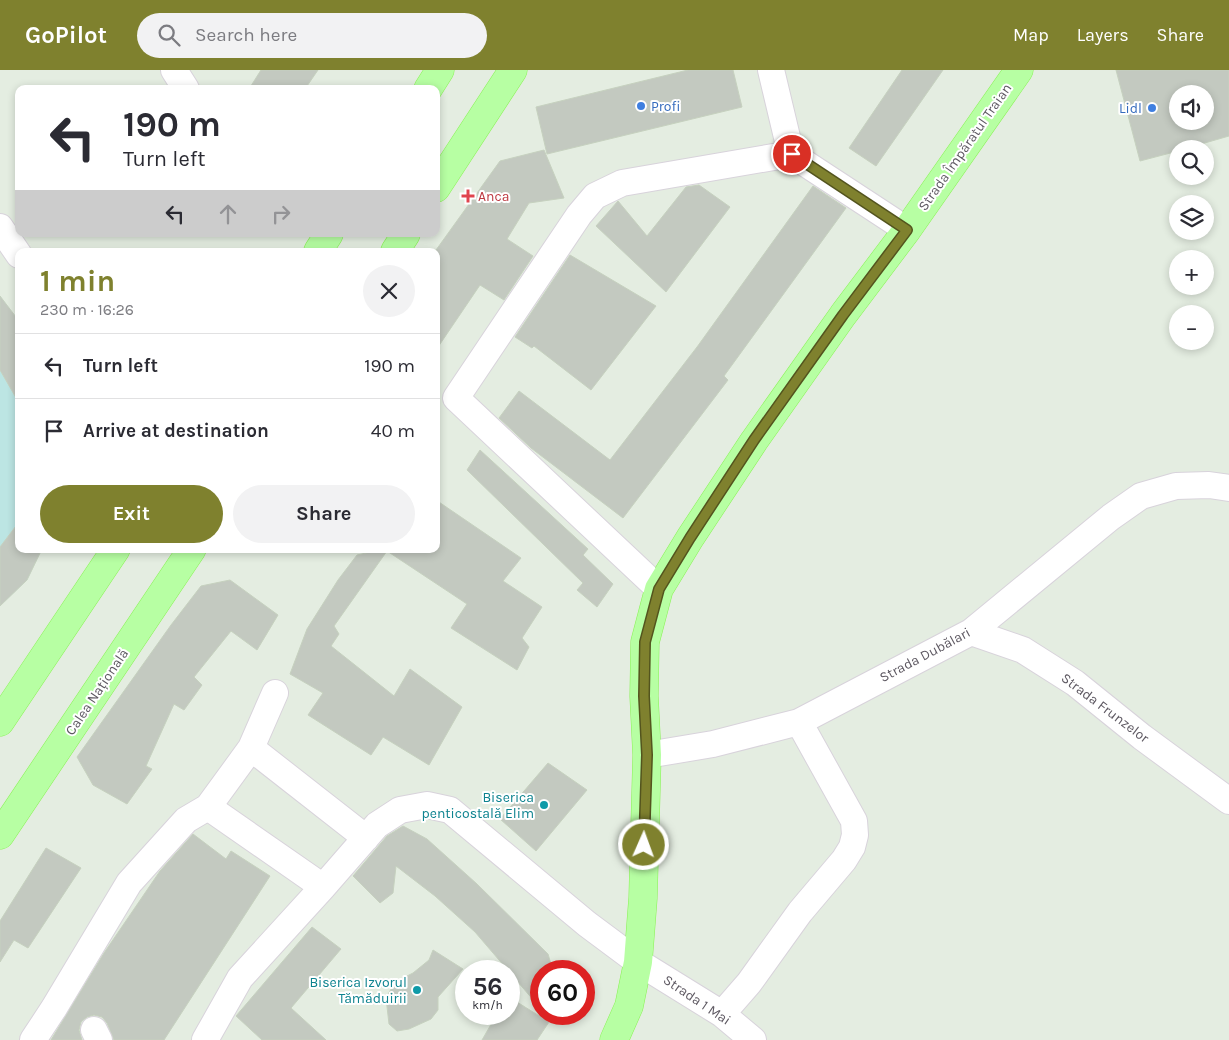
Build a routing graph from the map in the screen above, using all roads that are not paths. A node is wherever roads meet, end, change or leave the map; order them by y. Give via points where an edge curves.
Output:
1 (174, 70) edge
2 (440, 70) edge
3 (513, 70) edge
4 (771, 70) edge
5 (1020, 70) edge
6 (183, 85) edge
7 (431, 85) edge
8 (792, 154) junction
9 (440, 182) edge
10 (0, 227) edge
11 (907, 230) junction
12 (328, 237) edge
13 (404, 237) edge
14 (320, 248) edge
15 (397, 248) edge
16 (15, 249) edge
17 (1229, 488) edge
18 (113, 553) edge
19 (189, 553) edge
20 (659, 589) junction
21 (971, 632) junction
22 (275, 693) dead end
23 (0, 722) edge
24 (799, 722) junction
25 (251, 748) junction
26 (647, 755) junction
27 (1229, 801) edge
28 (208, 807) junction
29 (0, 835) edge
30 (366, 838) junction
31 (323, 886) junction
32 (638, 962) junction
33 (722, 1014) junction
34 (33, 1040) edge
35 (205, 1040) edge
36 (614, 1040) edge
37 (754, 1040) edge

1 - 6 street
2 - 7 main road
3 - 9 main road
4 - 8 street
5 - 11 main road, Strada Împăratul Traian
8 - 11 street
8 - 20 street via 622,184 595,196 456,398
10 - 16 street
11 - 20 main road, Strada Împăratul Traian via 754,440
12 - 14 main road
13 - 15 main road
17 - 21 street, Strada Dubălari via 1176,486 1141,496
18 - 23 main road
19 - 29 main road, Calea Națională
20 - 26 main road, Strada Împăratul Traian via 645,642
21 - 24 street, Strada Dubălari
21 - 27 street, Strada Frunzelor via 1023,650 1075,683
22 - 25 street
24 - 26 street, Strada Dubălari via 713,744
24 - 33 street via 854,822 852,848
25 - 28 street
25 - 30 street
26 - 32 main road, Strada Împăratul Traian
28 - 31 street
28 - 34 street via 186,820 129,883
30 - 31 street, Strada 1 Mai
30 - 32 street, Strada 1 Mai via 377,825 400,810 427,805 450,810
31 - 35 street, Strada 1 Mai via 240,978
32 - 33 street, Strada 1 Mai
32 - 36 main road, Strada Împăratul Traian via 629,1006
33 - 37 street, Strada 1 Mai

